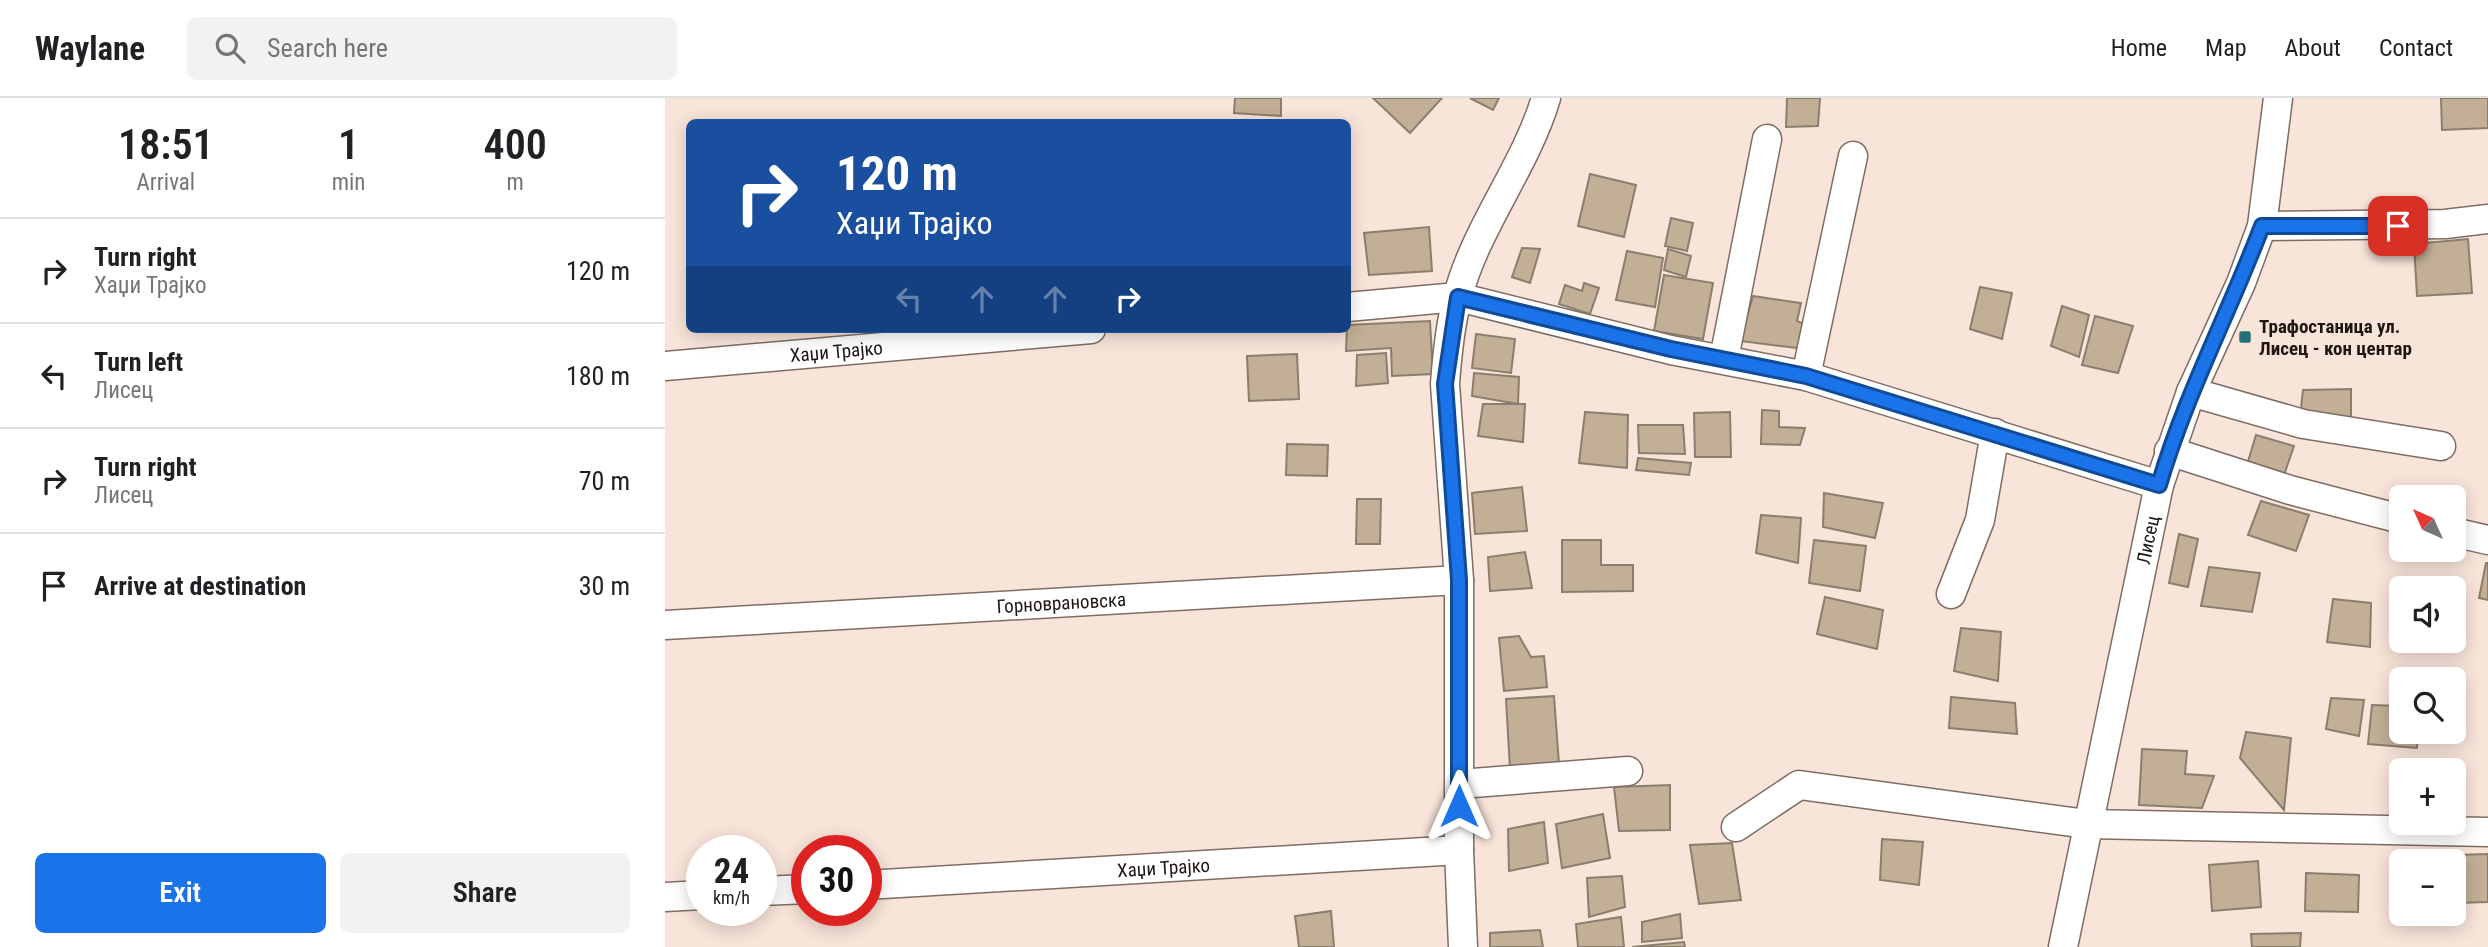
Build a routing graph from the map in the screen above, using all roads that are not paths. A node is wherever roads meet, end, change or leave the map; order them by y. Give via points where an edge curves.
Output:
1 (1546, 98) edge
2 (2278, 98) edge
3 (1767, 139) dead end
4 (1853, 156) dead end
5 (2488, 219) edge
6 (2262, 226) junction
7 (1458, 297) junction
8 (1351, 307) edge
9 (1045, 333) edge
10 (1724, 359) junction
11 (665, 366) edge
12 (1806, 376) junction
13 (2191, 392) junction
14 (1995, 433) junction
15 (2441, 446) dead end
16 (2169, 451) junction
17 (2159, 485) junction
18 (2389, 516) edge
19 (2466, 535) edge
20 (2488, 540) edge
21 (1459, 580) junction
22 (1951, 594) dead end
23 (665, 625) edge
24 (1627, 771) dead end
25 (1460, 785) junction
26 (2087, 824) junction
27 (1737, 827) dead end
28 (2488, 832) edge
29 (1459, 850) junction
30 (882, 884) edge
31 (686, 896) edge
32 (665, 897) edge
33 (1463, 947) edge
34 (2063, 947) edge

1 - 7 street
2 - 6 street, Лисец
3 - 10 street
4 - 12 street
5 - 6 street via 2432,225
6 - 13 street, Лисец
7 - 8 street
7 - 10 street
7 - 21 street via 1445,384
9 - 11 street, Хаџи Трајко
10 - 12 street
12 - 14 street
13 - 15 street via 2302,424
13 - 16 street, Лисец
14 - 17 street
14 - 22 street via 1980,520
16 - 17 street, Лисец
16 - 18 street
17 - 26 street, Лисец
19 - 20 street
21 - 23 street, Горноврановска
21 - 25 street
24 - 25 street
25 - 29 street
26 - 27 street via 1798,785
26 - 28 street
26 - 34 street, Лисец
29 - 30 street, Хаџи Трајко
29 - 33 street
31 - 32 street

